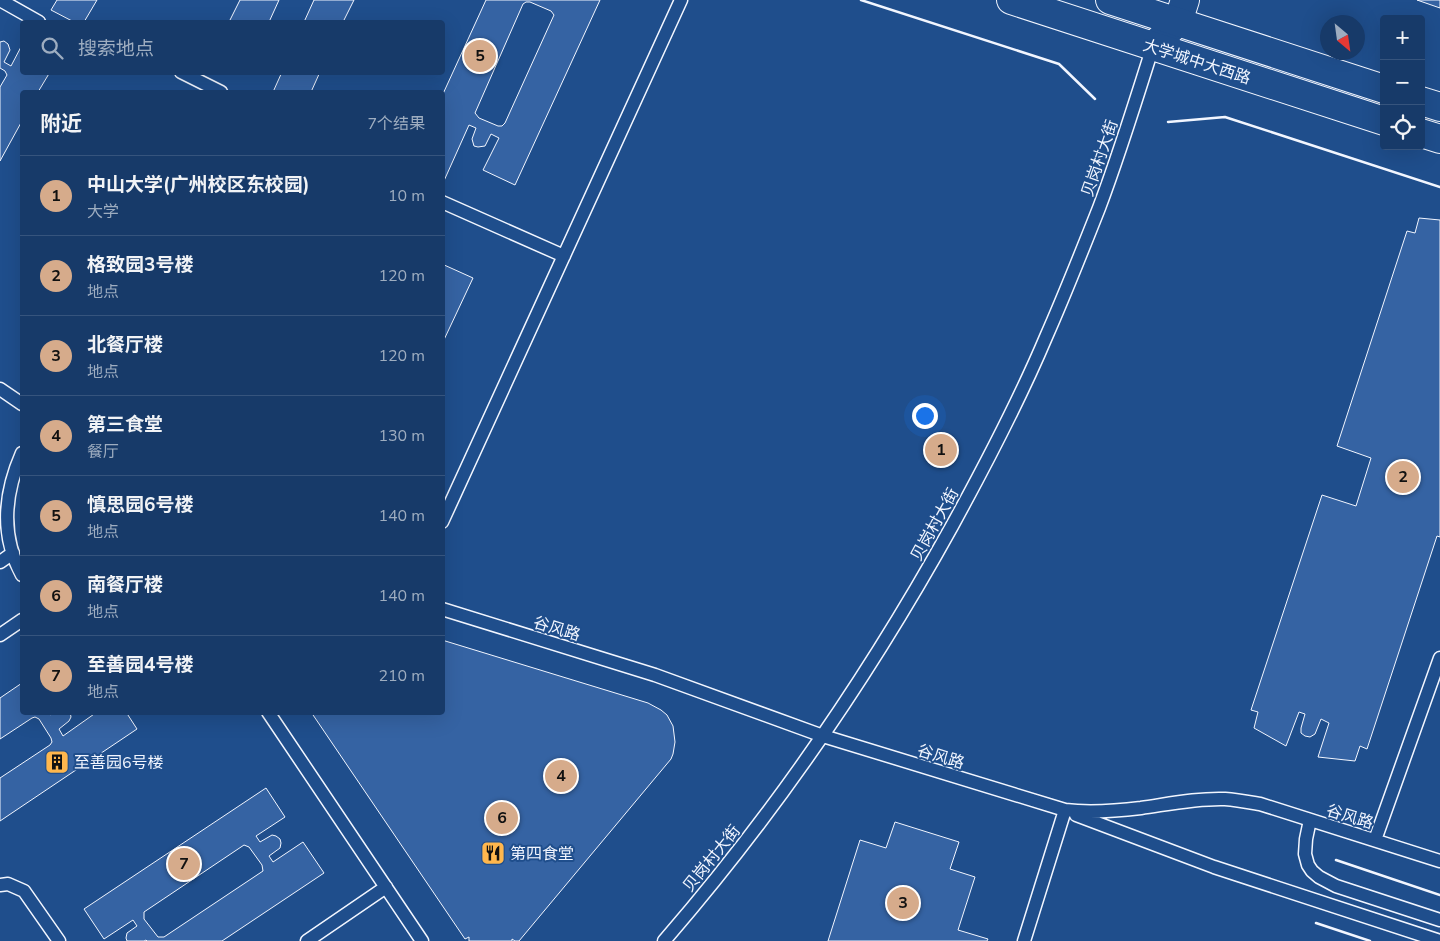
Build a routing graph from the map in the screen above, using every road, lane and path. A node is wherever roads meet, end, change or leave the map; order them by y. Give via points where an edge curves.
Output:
1 (0, 0) edge
2 (681, 0) edge
3 (1011, 0) edge
4 (1110, 0) edge
5 (1149, 6) edge
6 (1182, 11) edge
7 (35, 20) edge
8 (1153, 46) junction
9 (187, 75) edge
10 (1380, 87) edge
11 (217, 90) edge
12 (1425, 102) edge
13 (1440, 107) edge
14 (1380, 120) edge
15 (1425, 134) edge
16 (1440, 140) edge
17 (445, 203) edge
18 (564, 256) junction
19 (0, 389) edge
20 (20, 403) edge
21 (20, 458) edge
22 (445, 515) edge
23 (13, 553) junction
24 (0, 562) edge
25 (20, 570) edge
26 (445, 610) edge
27 (20, 621) edge
28 (0, 635) edge
29 (1440, 658) edge
30 (270, 715) edge
31 (823, 736) junction
32 (1065, 810) junction
33 (1310, 820) junction
34 (1375, 840) junction
35 (1440, 861) edge
36 (0, 885) edge
37 (386, 887) junction
38 (1440, 920) edge
39 (58, 941) edge
40 (307, 941) edge
41 (422, 941) edge
42 (664, 941) edge
43 (1024, 941) edge
44 (1440, 941) edge

1 - 7 lane
2 - 18 lane
3 - 8 main road, 大学城中大西路
4 - 5 main road, 大学城中大西路
5 - 6 main road, 大学城中大西路
5 - 8 main road
6 - 8 main road
6 - 10 main road, 大学城中大西路
8 - 14 main road, 大学城中大西路
8 - 31 lane, 贝岗村大街 via 1100,206 1016,402 932,562
9 - 11 lane
12 - 13 main road
15 - 16 main road
17 - 18 lane
18 - 22 lane
19 - 20 lane
21 - 23 lane via 9,492 7,512
23 - 24 lane
23 - 25 lane
26 - 31 lane, 谷风路 via 655,675
27 - 28 lane
29 - 34 lane
30 - 37 lane
31 - 32 lane, 谷风路
31 - 42 lane, 贝岗村大街 via 769,811
32 - 33 lane, 谷风路 via 1116,811 1225,799 1260,804
32 - 43 lane
32 - 44 lane via 1214,867
33 - 34 lane, 谷风路
33 - 38 lane via 1305,854 1308,865 1318,877 1336,886
34 - 35 lane, 谷风路
36 - 39 lane via 8,884 24,891
37 - 40 lane
37 - 41 lane

